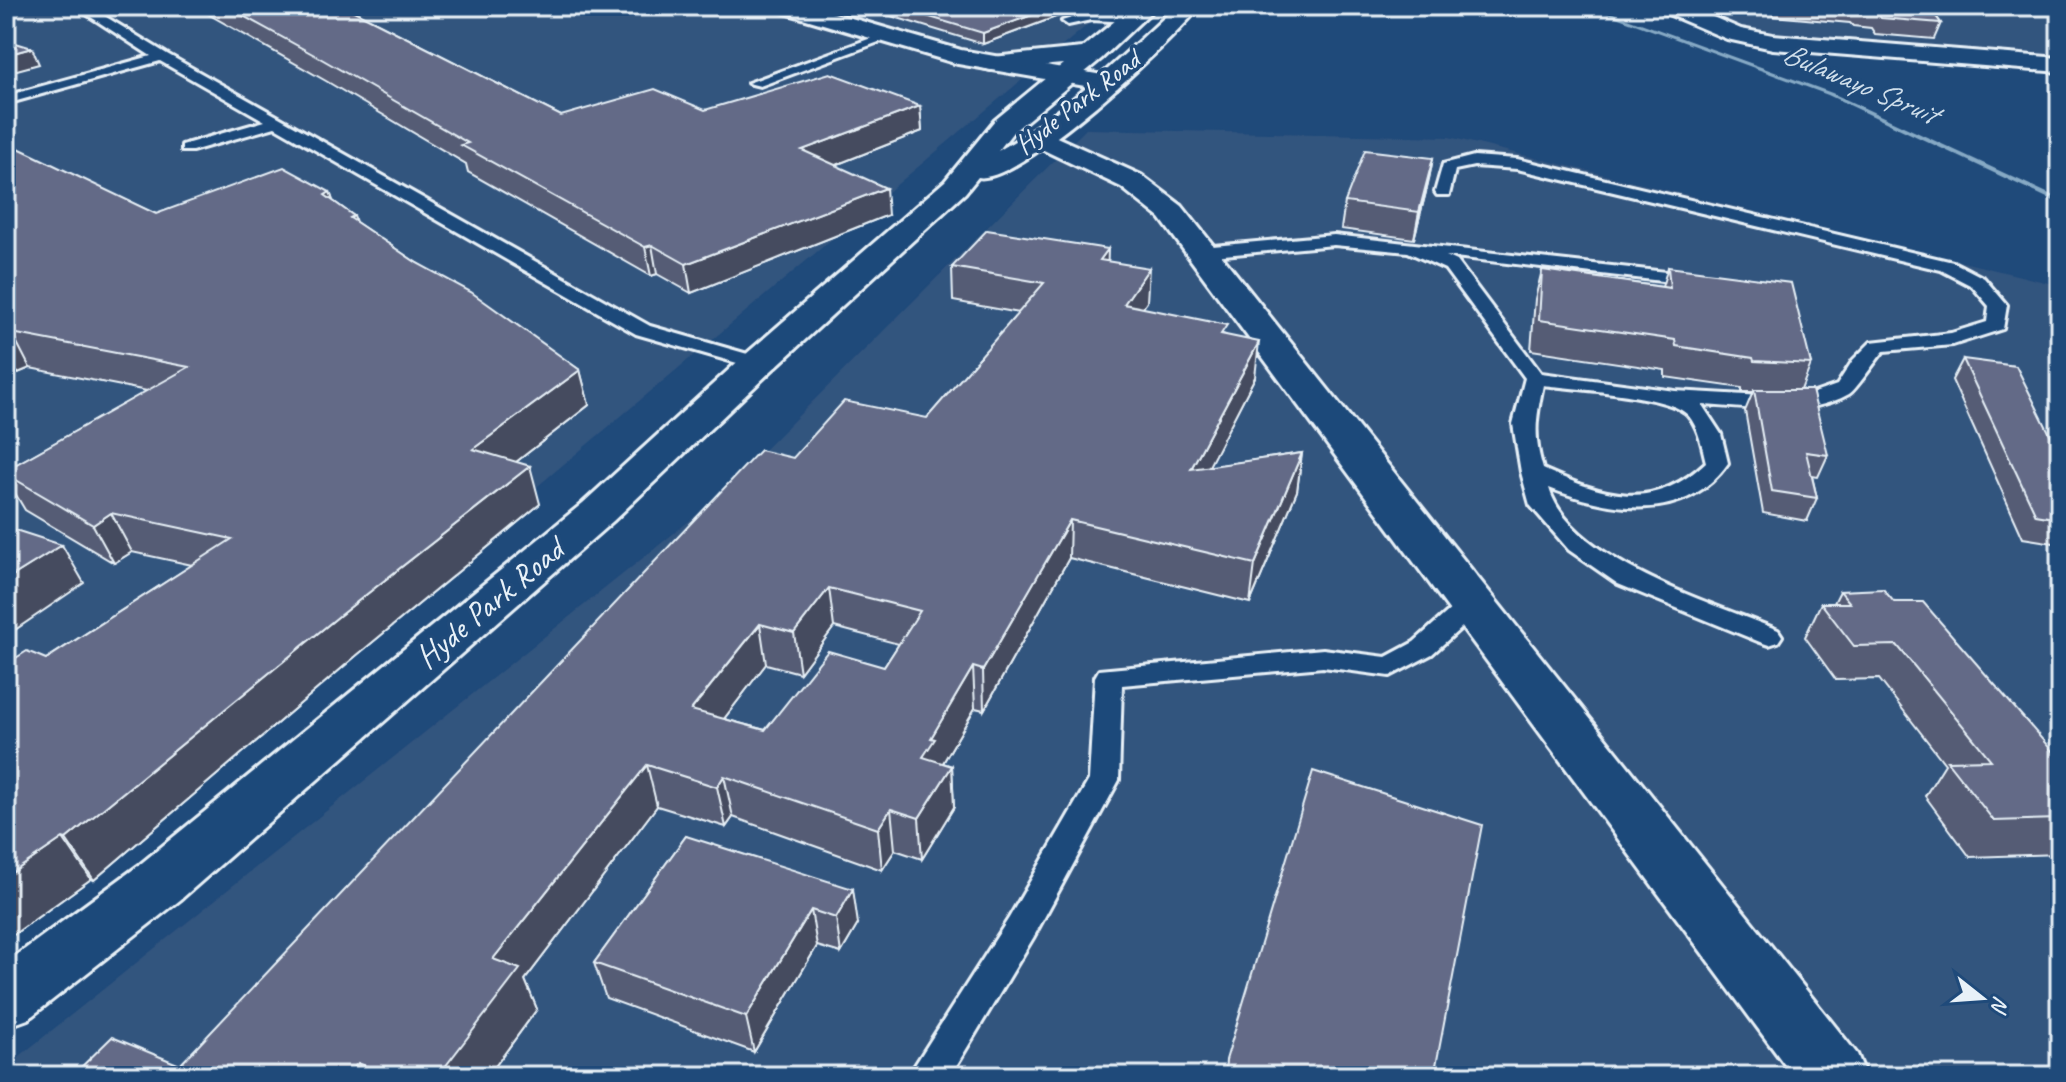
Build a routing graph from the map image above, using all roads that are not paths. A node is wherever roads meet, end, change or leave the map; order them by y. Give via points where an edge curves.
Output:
1 (80, 6) edge
2 (787, 6) edge
3 (1189, 6) edge
4 (1669, 6) edge
5 (1135, 16) edge
6 (1068, 21) dead end
7 (1166, 29) junction
8 (889, 36) junction
9 (1093, 54) junction
10 (162, 57) junction
11 (986, 63) junction
12 (2060, 65) edge
13 (1067, 76) junction
14 (755, 83) dead end
15 (1108, 83) junction
16 (6, 100) edge
17 (1039, 120) junction
18 (278, 122) junction
19 (187, 148) dead end
20 (955, 187) junction
21 (1443, 192) dead end
22 (1412, 247) junction
23 (1202, 252) junction
24 (1707, 281) edge
25 (758, 363) junction
26 (1535, 378) junction
27 (1675, 397) junction
28 (1532, 472) junction
29 (1472, 604) junction
30 (1769, 636) dead end
31 (6, 999) edge
32 (926, 1076) edge
33 (1833, 1076) edge

1 - 10 lane
2 - 8 street
3 - 7 street, Hyde Park Road
4 - 12 street via 1735,34 1773,42
5 - 6 lane
5 - 7 street
5 - 9 street, Hyde Park Road
7 - 15 street, Hyde Park Road
8 - 11 street
8 - 14 lane
9 - 11 street
9 - 13 street, Hyde Park Road
10 - 16 lane
10 - 18 lane
11 - 13 street
11 - 17 street via 1027,89
13 - 15 street
13 - 17 street, Hyde Park Road
15 - 17 street, Hyde Park Road
17 - 20 street, Hyde Park Road
17 - 20 street, Hyde Park Road via 1004,126
17 - 23 street via 1171,212
18 - 19 lane
18 - 25 lane via 643,330
20 - 25 street, Hyde Park Road
21 - 27 lane via 1448,167 1474,161 1517,164 1947,266 1978,282 1998,305 1996,325 1953,339 1878,346 1844,389 1802,404
22 - 23 lane via 1334,240
22 - 24 lane
22 - 26 lane via 1451,265
23 - 29 street
25 - 31 street, Hyde Park Road via 598,512 159,883
26 - 27 lane
26 - 28 lane via 1524,424
27 - 28 lane via 1696,410 1710,434 1717,463 1699,485 1661,501 1610,501
28 - 30 lane via 1542,505 1578,545 1627,578
29 - 32 lane via 1423,648 1390,667 1323,658 1109,677 1104,780 1021,928
29 - 33 street

